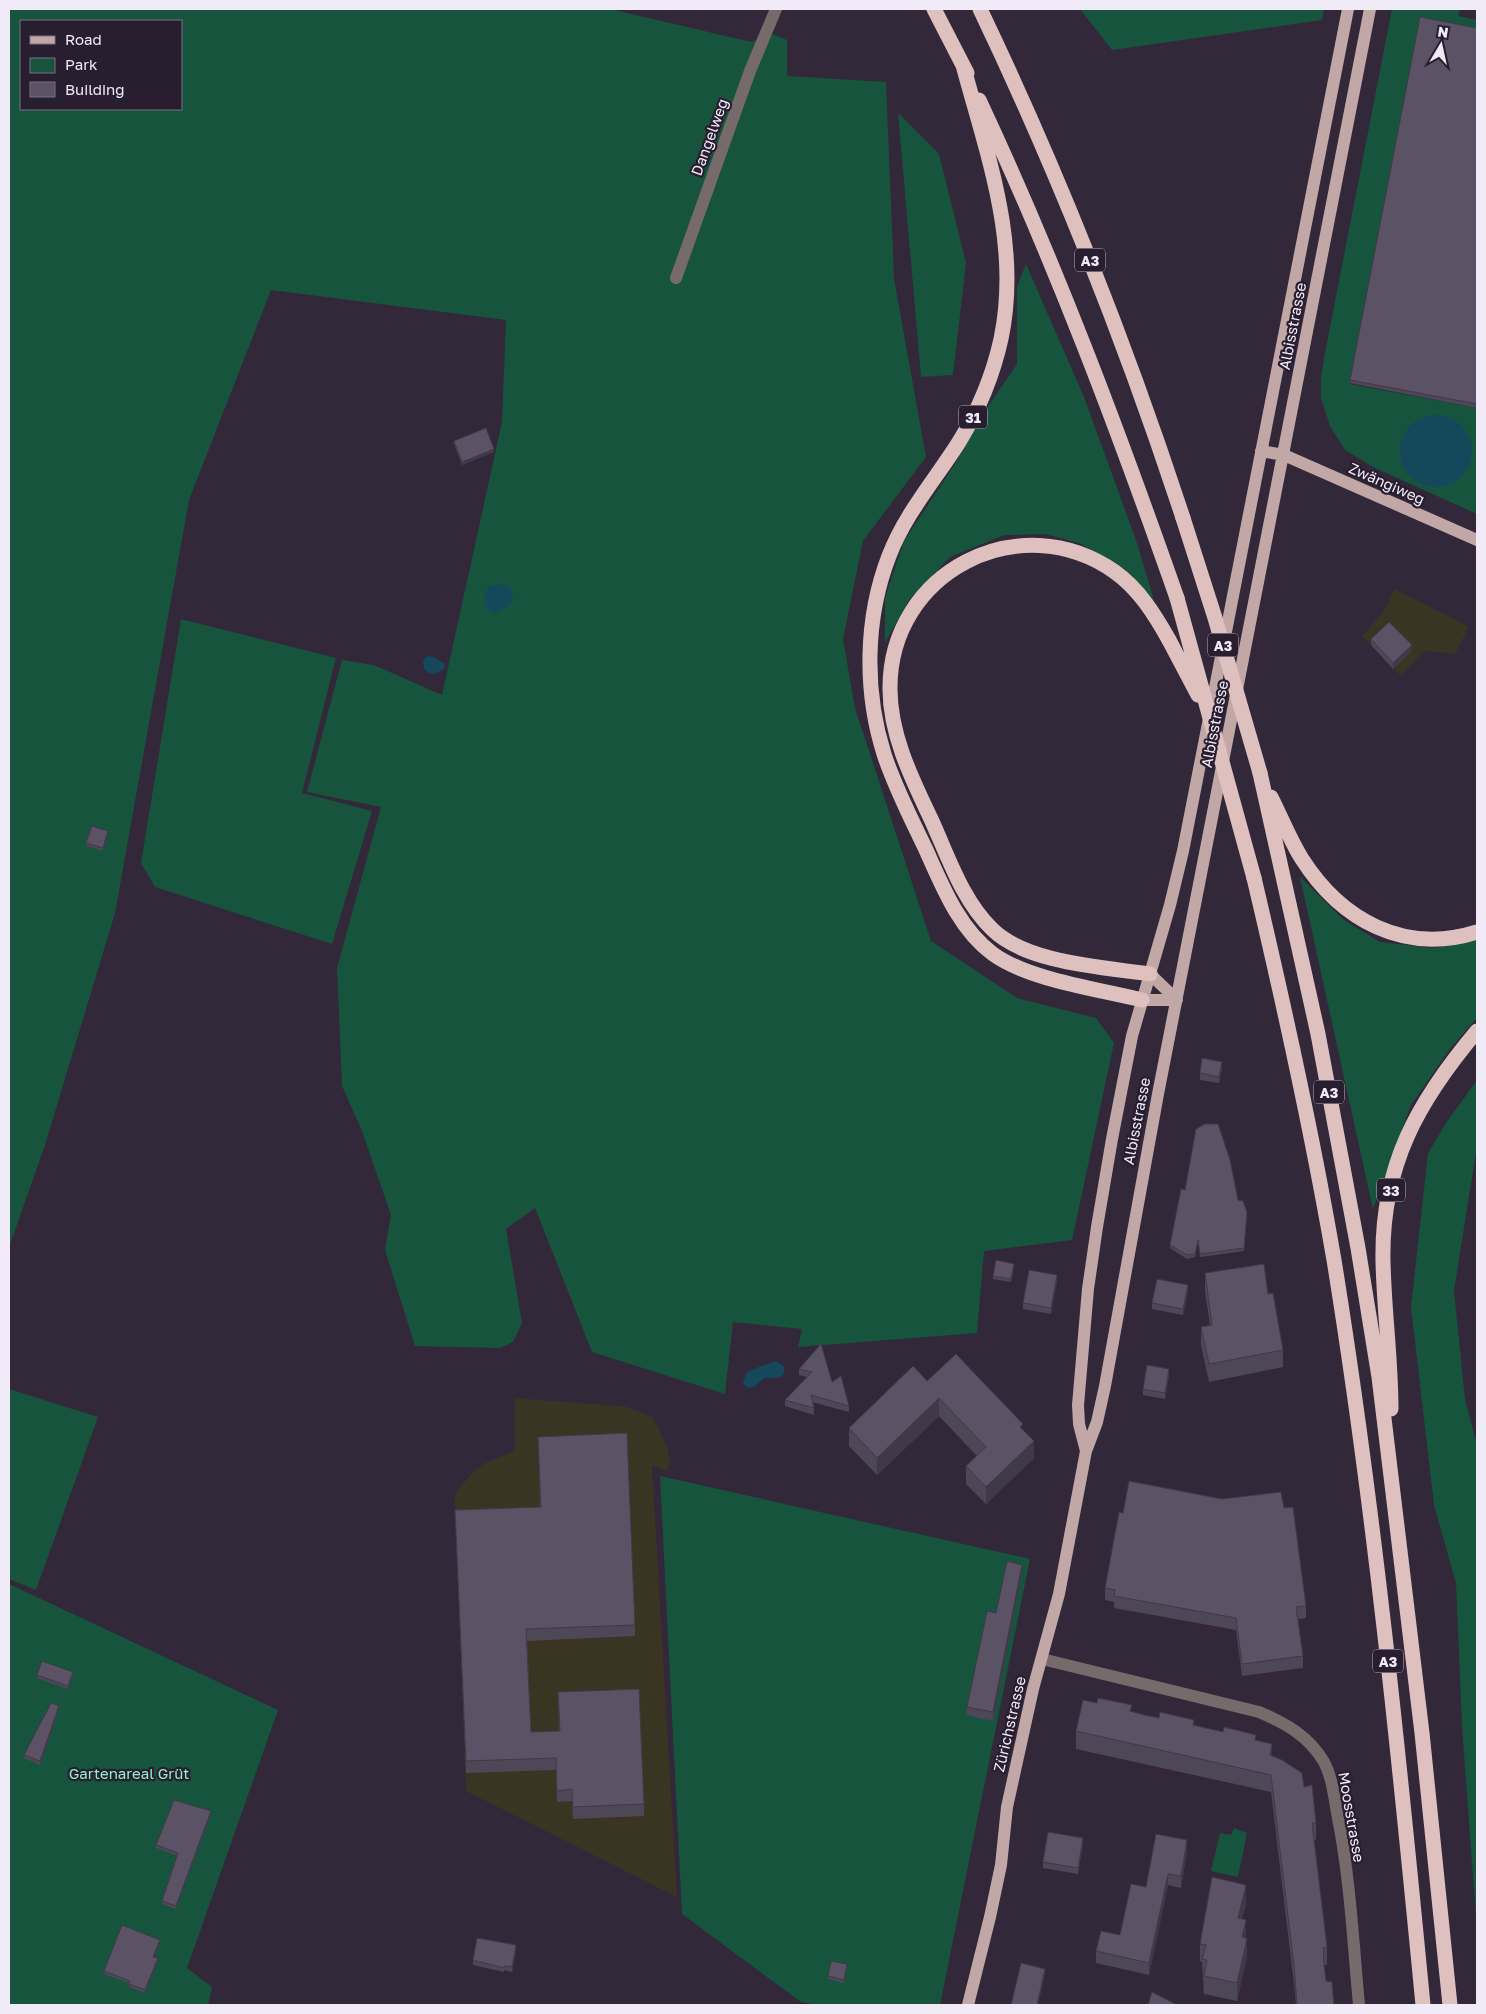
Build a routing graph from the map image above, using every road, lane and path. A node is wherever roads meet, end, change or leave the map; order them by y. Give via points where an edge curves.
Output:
1 (776, 9) edge
2 (934, 9) edge
3 (980, 9) edge
4 (1348, 9) edge
5 (1370, 9) edge
6 (963, 65) junction
7 (676, 278) dead end
8 (1261, 451) junction
9 (1284, 455) junction
10 (1477, 540) edge
11 (1213, 723) junction
12 (1269, 802) junction
13 (1477, 932) edge
14 (1150, 974) junction
15 (1142, 1000) junction
16 (1177, 1000) junction
17 (1477, 1031) edge
18 (1079, 1382) joint
19 (1105, 1386) joint
20 (1086, 1451) junction
21 (1390, 1458) junction
22 (1042, 1660) junction
23 (968, 2005) edge
24 (1360, 2005) edge
25 (1423, 2005) edge
26 (1450, 2005) edge

1 - 7 street, Dangelweg via 750,71
2 - 6 highway, A3
3 - 12 highway, A3, bridge via 1049,158 1147,413 1215,618
4 - 8 main road, Albisstrasse
5 - 9 main road, Albisstrasse
6 - 11 highway, A3, bridge via 1005,155 1121,439 1177,598
6 - 15 highway, 31 via 1004,224 1008,273 1006,307 998,352 980,402 959,442 903,526 880,583 870,665 874,712 898,790 946,893 960,918 985,948 1025,971
8 - 9 main road, Zwängiweg
8 - 14 main road, Albisstrasse via 1183,852
9 - 10 main road, Zwängiweg
9 - 16 main road, Albisstrasse
11 - 14 highway, bridge via 1169,640 1140,596 1109,568 1058,548 1040,545 1010,547 962,563 938,580 912,610 894,655 890,680 895,726 911,774 962,885 978,912 992,929 1032,954
11 - 25 highway, A3, bridge via 1286,1014 1343,1318 1374,1537
12 - 13 highway via 1308,868 1331,896 1356,917 1386,931 1418,938 1450,938
12 - 21 highway, A3 via 1343,1165
14 - 15 main road, Albisstrasse
14 - 16 main road
15 - 16 main road
15 - 18 main road, Albisstrasse via 1132,1036 1096,1227
16 - 19 main road, Albisstrasse
17 - 21 highway, 33 via 1443,1072 1420,1109 1403,1147 1391,1189 1383,1261 1391,1372
18 - 20 main road, Zürichstrasse via 1080,1424
19 - 20 main road, Zürichstrasse
20 - 22 main road, Zürichstrasse via 1059,1594
21 - 26 highway, A3
22 - 23 main road, Zürichstrasse via 1007,1807 1001,1864
22 - 24 street, Moosstrasse via 1259,1712 1291,1727 1310,1743 1329,1773 1339,1820

